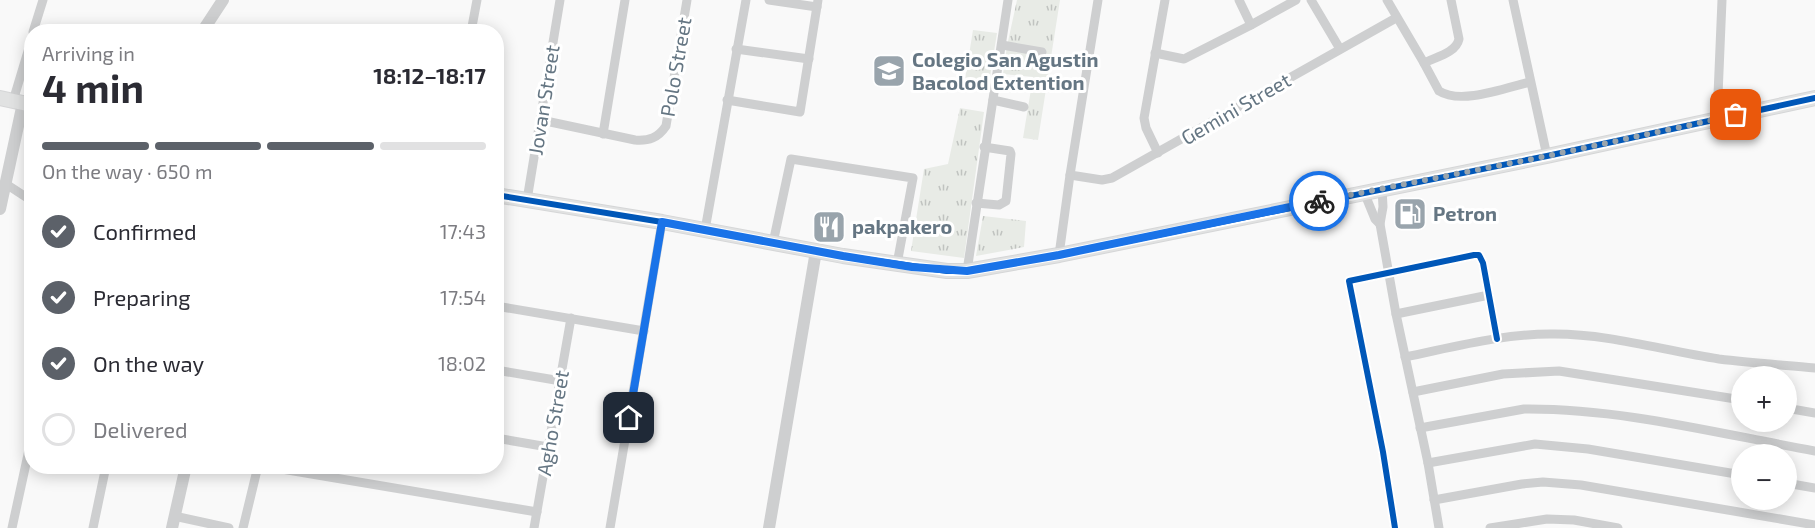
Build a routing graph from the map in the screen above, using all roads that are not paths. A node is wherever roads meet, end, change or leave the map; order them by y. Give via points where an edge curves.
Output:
1 (43, 0) edge
2 (223, 0) edge
3 (477, 0) edge
4 (560, 0) edge
5 (625, 0) edge
6 (687, 0) edge
7 (746, 0) edge
8 (769, 0) edge
9 (1008, 0) edge
10 (1098, 0) edge
11 (1165, 0) edge
12 (1239, 0) edge
13 (1296, 0) edge
14 (1311, 0) edge
15 (1386, 0) edge
16 (1451, 0) edge
17 (1513, 0) edge
18 (1722, 0) edge
19 (818, 4) edge
20 (1396, 18) junction
21 (36, 24) edge
22 (207, 24) edge
23 (472, 24) edge
24 (1251, 25) junction
25 (1002, 45) junction
26 (736, 49) junction
27 (1340, 49) junction
28 (1042, 52) dead end
29 (1155, 53) junction
30 (809, 59) junction
31 (1424, 63) junction
32 (24, 72) edge
33 (1530, 82) junction
34 (1815, 98) edge
35 (727, 100) junction
36 (993, 100) junction
37 (17, 102) edge
38 (1024, 107) dead end
39 (1717, 119) junction
40 (541, 120) junction
41 (603, 134) junction
42 (984, 147) junction
43 (1158, 153) junction
44 (1547, 156) junction
45 (1070, 175) junction
46 (6, 184) junction
47 (1382, 188) junction
48 (1364, 192) junction
49 (24, 196) edge
50 (504, 196) edge
51 (527, 200) junction
52 (976, 203) junction
53 (0, 209) edge
54 (662, 222) junction
55 (1380, 225) junction
56 (705, 230) junction
57 (773, 243) junction
58 (816, 251) junction
59 (1059, 255) junction
60 (897, 264) junction
61 (967, 271) junction
62 (1388, 272) junction
63 (1489, 295) junction
64 (504, 307) edge
65 (1396, 314) junction
66 (571, 318) junction
67 (644, 331) junction
68 (1497, 339) junction
69 (1406, 357) junction
70 (1815, 368) edge
71 (504, 371) edge
72 (561, 381) junction
73 (1413, 392) junction
74 (1731, 398) edge
75 (1797, 410) edge
76 (1815, 412) edge
77 (1420, 428) junction
78 (504, 439) edge
79 (548, 447) junction
80 (1815, 451) edge
81 (1428, 463) junction
82 (1731, 473) edge
83 (24, 474) edge
84 (104, 474) edge
85 (184, 474) edge
86 (256, 474) edge
87 (311, 474) edge
88 (1797, 485) edge
89 (1815, 488) edge
90 (1434, 500) junction
91 (537, 512) junction
92 (173, 522) edge
93 (1815, 525) edge
94 (12, 528) edge
95 (93, 528) edge
96 (229, 528) edge
97 (243, 528) edge
98 (534, 528) edge
99 (610, 528) edge
100 (769, 528) edge
101 (1395, 528) edge
102 (1439, 528) edge
103 (1490, 528) edge
104 (1618, 528) edge

1 - 21 street
2 - 22 street
3 - 23 street
4 - 40 street, Jovan Street
5 - 41 street
6 - 41 street, Polo Street via 666,126 644,141
7 - 26 street
8 - 19 street
9 - 25 street
10 - 45 street
11 - 29 street
12 - 24 street
13 - 24 street
14 - 27 street
15 - 20 street
16 - 31 street via 1458,46
17 - 33 street
18 - 39 street
19 - 30 street
20 - 27 street, Gemini Street
20 - 31 street
24 - 29 street via 1184,59
25 - 28 street
25 - 36 street
26 - 30 street
26 - 35 street
27 - 43 street, Gemini Street
29 - 43 street via 1144,118
30 - 35 street via 800,112
31 - 33 street via 1439,91 1450,96
32 - 37 street
33 - 44 street
34 - 39 main road
35 - 56 street
36 - 38 street
36 - 42 street
37 - 46 street
39 - 44 main road
40 - 41 street
40 - 51 street, Jovan Street
42 - 52 street
42 - 52 street via 1010,151 1006,201 999,205
43 - 45 street, Gemini Street via 1112,178
44 - 47 main road
45 - 59 street
46 - 49 street
46 - 53 street
47 - 48 main road
47 - 55 street
48 - 55 street
48 - 59 main road
50 - 51 main road
51 - 54 main road
52 - 61 street
54 - 56 main road
54 - 67 street
55 - 62 street
56 - 57 main road
57 - 58 main road
57 - 60 street via 791,159 903,176 913,178
58 - 60 main road
58 - 100 street
59 - 61 main road
60 - 61 main road
62 - 63 street via 1479,255
62 - 65 street
62 - 101 street via 1349,280
63 - 65 street
63 - 68 street
64 - 66 street
65 - 69 street
66 - 67 street
66 - 72 street, Agho Street
67 - 99 street
68 - 69 street
68 - 70 street via 1577,335 1720,359
69 - 73 street
71 - 72 street
72 - 79 street, Agho Street
73 - 74 street via 1503,374 1559,371
73 - 77 street
75 - 76 street
77 - 80 street via 1524,409 1550,410 1616,415
77 - 81 street
78 - 79 street
79 - 91 street, Agho Street
81 - 82 street via 1547,444
81 - 90 street
83 - 94 street
84 - 95 street
85 - 92 street
86 - 97 street
87 - 91 street
88 - 89 street
90 - 93 street via 1522,484 1552,483
90 - 102 street
91 - 98 street, Agho Street
92 - 96 street
103 - 104 street via 1547,519

